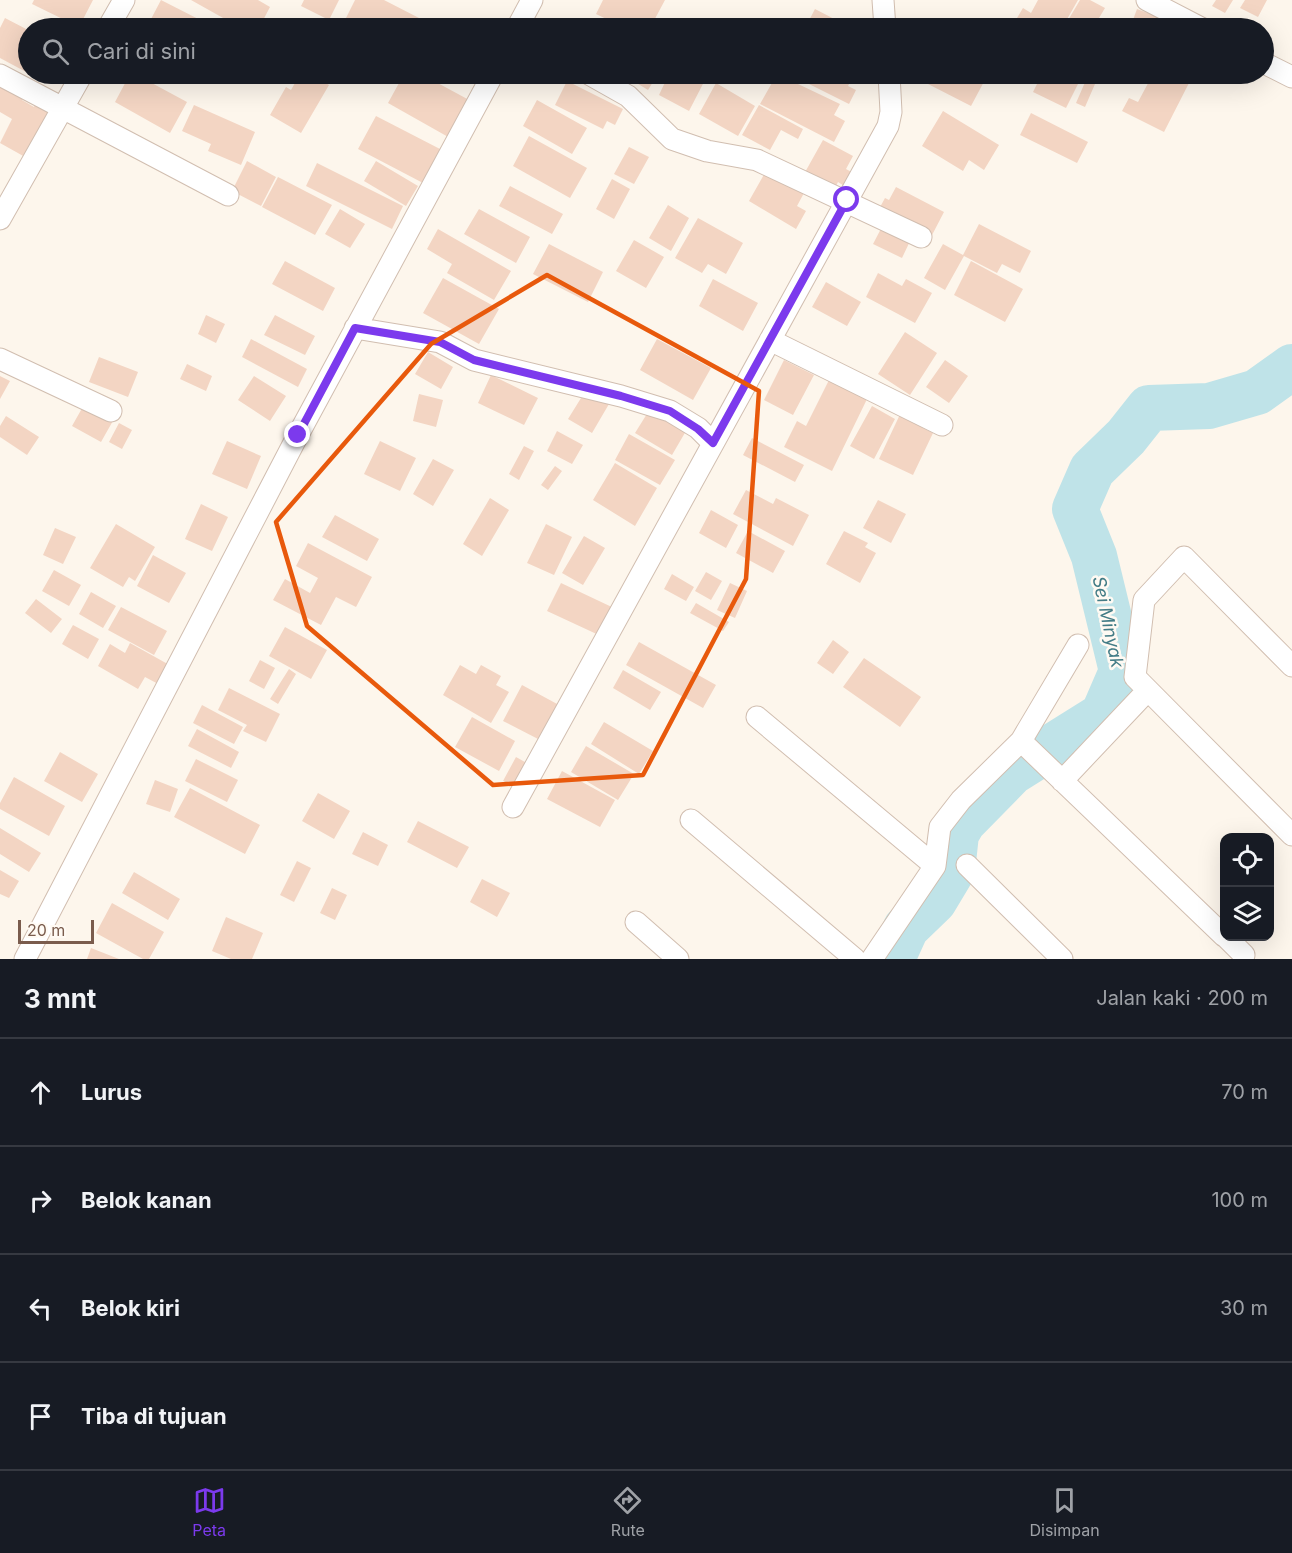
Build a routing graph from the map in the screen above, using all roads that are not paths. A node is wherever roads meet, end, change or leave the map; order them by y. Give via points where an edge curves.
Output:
1 (124, 0) edge
2 (532, 0) edge
3 (883, 0) edge
4 (1147, 0) edge
5 (114, 18) edge
6 (522, 18) edge
7 (884, 18) edge
8 (1182, 18) edge
9 (1274, 68) edge
10 (0, 75) edge
11 (1292, 77) edge
12 (18, 84) edge
13 (18, 84) edge
14 (76, 84) edge
15 (488, 84) edge
16 (607, 84) edge
17 (889, 84) edge
18 (63, 106) junction
19 (228, 195) dead end
20 (847, 200) junction
21 (0, 219) edge
22 (921, 237) dead end
23 (355, 328) junction
24 (770, 340) junction
25 (0, 359) edge
26 (111, 411) dead end
27 (942, 425) dead end
28 (713, 443) junction
29 (1078, 645) dead end
30 (1292, 666) edge
31 (1148, 690) junction
32 (758, 717) dead end
33 (1023, 743) junction
34 (1059, 777) junction
35 (513, 807) dead end
36 (691, 820) dead end
37 (1292, 835) edge
38 (967, 865) dead end
39 (935, 866) junction
40 (636, 922) dead end
41 (1220, 931) edge
42 (1229, 941) edge
43 (1244, 958) edge
44 (25, 959) edge
45 (678, 959) edge
46 (855, 959) edge
47 (872, 959) edge
48 (1062, 959) edge

1 - 5 street
2 - 6 street
3 - 7 street
4 - 8 street
9 - 11 street
10 - 13 street
12 - 18 street
14 - 18 street
15 - 23 street
16 - 20 street via 628,96 672,140 757,160
17 - 20 street via 888,126
18 - 19 street
18 - 21 street
20 - 22 street
20 - 24 street
23 - 28 street via 440,342 474,360 670,411
23 - 44 street
24 - 27 street
24 - 28 street
25 - 26 street
28 - 35 street
29 - 33 street
30 - 31 street via 1185,557 1144,600 1135,677
31 - 34 street
31 - 37 street
32 - 39 street
33 - 34 street
33 - 39 street via 961,800 940,827
34 - 41 street
36 - 46 street
38 - 48 street
39 - 47 street
40 - 45 street
42 - 43 street

